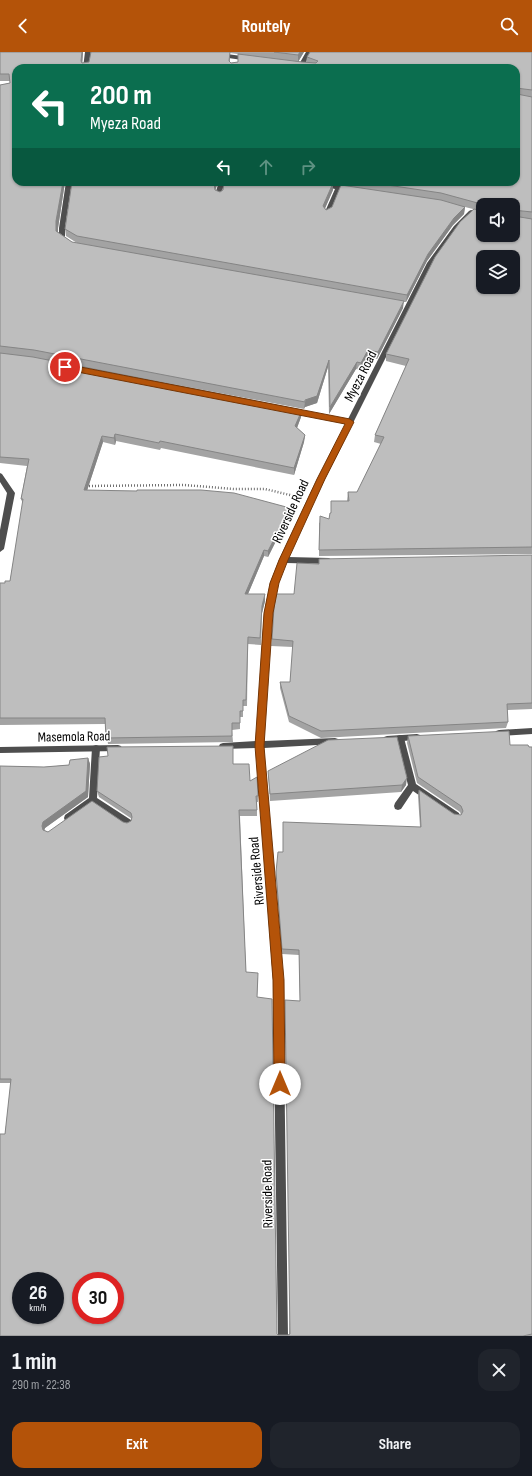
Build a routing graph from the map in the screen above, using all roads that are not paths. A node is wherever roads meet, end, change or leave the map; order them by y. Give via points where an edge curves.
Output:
1 (88, 52) edge
2 (201, 52) edge
3 (309, 52) edge
4 (257, 60) edge
5 (86, 64) edge
6 (305, 64) edge
7 (68, 186) edge
8 (221, 186) edge
9 (326, 186) edge
10 (338, 188) junction
11 (361, 192) edge
12 (219, 196) edge
13 (476, 213) edge
14 (327, 214) edge
15 (75, 247) edge
16 (401, 304) edge
17 (409, 306) junction
18 (288, 410) edge
19 (350, 422) junction
20 (0, 476) edge
21 (0, 549) edge
22 (283, 560) junction
23 (338, 561) edge
24 (532, 731) edge
25 (493, 733) edge
26 (424, 737) edge
27 (400, 738) junction
28 (377, 739) edge
29 (346, 741) edge
30 (213, 746) edge
31 (260, 746) junction
32 (96, 748) junction
33 (128, 748) edge
34 (0, 750) edge
35 (412, 786) junction
36 (92, 800) junction
37 (398, 806) dead end
38 (456, 816) edge
39 (62, 823) edge
40 (128, 823) edge
41 (283, 1336) edge

1 - 5 street
2 - 4 street via 235,60
3 - 6 street
7 - 15 street via 62,238
8 - 12 street
9 - 10 street
10 - 11 street
10 - 14 street
13 - 17 street, Myeza Road via 468,212 443,243
16 - 17 street
17 - 19 street, Myeza Road
18 - 19 street, Myeza Road
19 - 22 street, Riverside Road
20 - 21 street via 11,493
22 - 23 street
22 - 31 street, Riverside Road via 274,583 268,613
24 - 25 street
26 - 27 street
27 - 28 street
27 - 35 street
29 - 31 street
30 - 31 street
31 - 41 street, Riverside Road via 278,980
32 - 33 street, Masemola Road
32 - 34 street, Masemola Road
32 - 36 street
35 - 37 street
35 - 38 street
36 - 39 street
36 - 40 street

